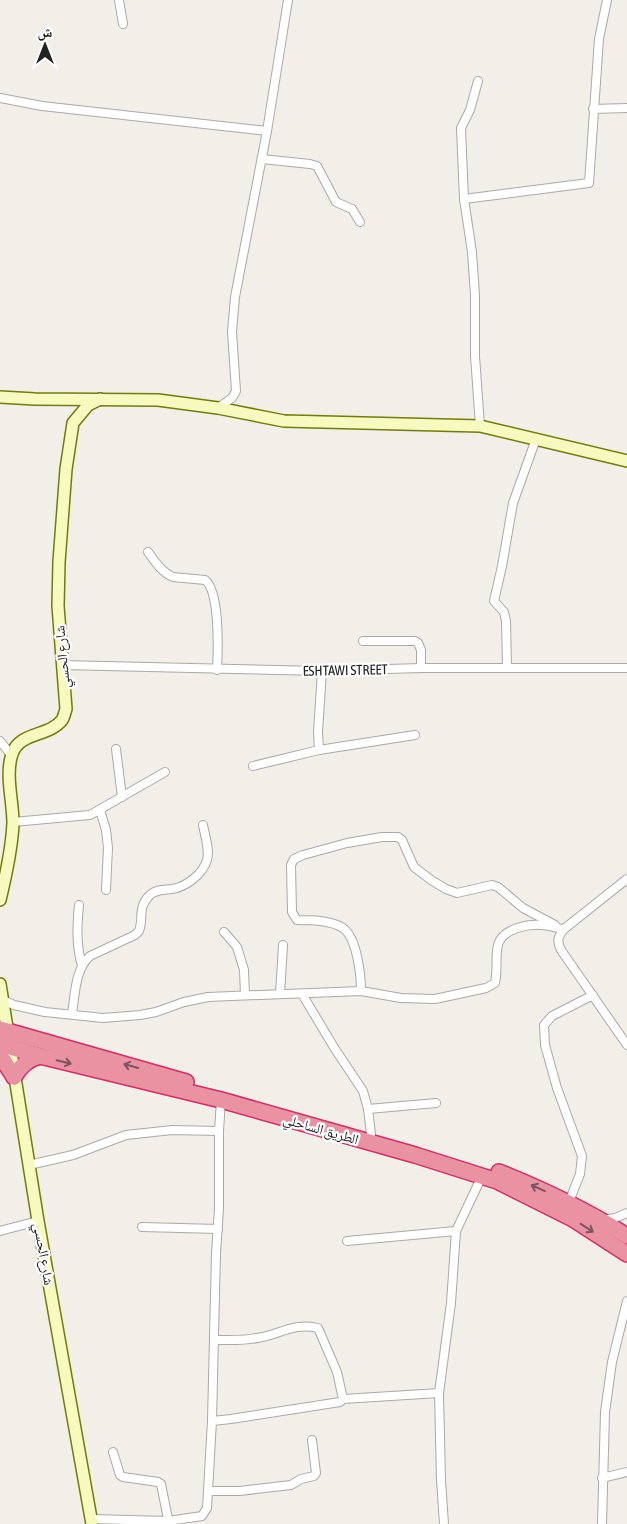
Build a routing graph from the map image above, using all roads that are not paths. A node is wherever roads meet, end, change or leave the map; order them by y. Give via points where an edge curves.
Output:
1 (119, 0) edge
2 (288, 0) edge
3 (606, 0) edge
4 (123, 24) dead end
5 (478, 81) dead end
6 (0, 98) edge
7 (627, 108) edge
8 (593, 109) junction
9 (267, 132) junction
10 (262, 159) junction
11 (464, 199) junction
12 (360, 222) dead end
13 (0, 396) edge
14 (102, 399) junction
15 (61, 400) junction
16 (218, 408) junction
17 (73, 423) junction
18 (480, 426) junction
19 (536, 439) junction
20 (627, 461) edge
21 (148, 552) dead end
22 (363, 641) dead end
23 (62, 665) junction
24 (507, 667) junction
25 (421, 668) junction
26 (627, 668) edge
27 (217, 670) junction
28 (322, 671) junction
29 (415, 735) dead end
30 (0, 741) edge
31 (116, 749) dead end
32 (319, 750) junction
33 (12, 756) junction
34 (253, 766) dead end
35 (165, 772) dead end
36 (5, 775) edge
37 (122, 797) junction
38 (100, 810) junction
39 (13, 822) junction
40 (203, 825) dead end
41 (4, 862) edge
42 (627, 879) edge
43 (106, 890) dead end
44 (0, 900) edge
45 (79, 905) dead end
46 (564, 930) junction
47 (224, 932) dead end
48 (283, 945) dead end
49 (82, 966) junction
50 (0, 984) edge
51 (361, 991) junction
52 (280, 994) junction
53 (302, 994) junction
54 (245, 995) junction
55 (593, 995) junction
56 (2, 1000) junction
57 (72, 1014) junction
58 (4, 1041) edge
59 (627, 1045) edge
60 (40, 1056) junction
61 (14, 1077) junction
62 (221, 1100) junction
63 (436, 1103) dead end
64 (368, 1109) junction
65 (219, 1131) junction
66 (371, 1134) junction
67 (29, 1165) junction
68 (482, 1176) junction
69 (569, 1202) junction
70 (627, 1213) edge
71 (602, 1220) junction
72 (38, 1221) junction
73 (142, 1227) dead end
74 (218, 1228) junction
75 (0, 1231) edge
76 (456, 1231) junction
77 (627, 1236) edge
78 (347, 1241) dead end
79 (627, 1254) edge
80 (627, 1301) edge
81 (214, 1340) junction
82 (440, 1393) junction
83 (343, 1399) junction
84 (212, 1421) junction
85 (312, 1440) dead end
86 (113, 1452) dead end
87 (627, 1472) edge
88 (602, 1478) junction
89 (209, 1491) junction
90 (92, 1522) edge
91 (168, 1523) edge
92 (444, 1524) edge
93 (602, 1524) edge

1 - 4 street
2 - 9 street
3 - 8 street
5 - 11 street via 461,128
6 - 9 street via 42,106
7 - 8 street
8 - 11 street via 589,183
9 - 10 street
10 - 12 street via 317,166 336,202 352,209
10 - 16 street via 234,297 232,332 236,391
11 - 18 street via 473,270
13 - 15 street
14 - 15 street
14 - 16 street via 158,400
14 - 17 street via 88,406
15 - 17 street via 72,413
16 - 18 street via 284,421
17 - 23 street, شارع الحسي via 59,562
18 - 19 street
19 - 20 street
19 - 24 street via 513,503 494,601 504,612 506,621
21 - 27 street via 168,575 208,582 219,630
22 - 25 street via 416,641
23 - 27 street, ESHTAWI STREET
23 - 33 street, شارع الحسي via 66,700 62,720 24,739
24 - 25 street, ESHTAWI STREET
24 - 26 street, ESHTAWI STREET
25 - 28 street, ESHTAWI STREET
27 - 28 street, ESHTAWI STREET
28 - 32 street
29 - 32 street
30 - 33 street
31 - 37 street
32 - 34 street
33 - 36 street
35 - 37 street
36 - 39 street
37 - 38 street
38 - 39 street via 76,817
38 - 43 street via 108,848
39 - 41 street
40 - 49 street via 208,854 204,866 187,884 152,893 142,908 139,931 90,956
41 - 44 street
42 - 46 street
45 - 49 street via 77,951
46 - 51 street via 540,924 518,927 504,935 498,942 495,983 486,988 435,998 401,998
46 - 51 street via 524,908 498,887 492,885 457,893 446,889 414,867 398,836 347,843 294,859 291,865 292,912 297,920 316,921 344,929 358,964
46 - 55 street via 557,941 561,950
47 - 54 street via 237,947 244,970
48 - 52 street
49 - 57 street
50 - 56 street
51 - 53 street
52 - 53 street
52 - 54 street
53 - 64 street via 363,1091
54 - 57 street via 208,997 140,1015 103,1018
55 - 59 street
55 - 69 street via 552,1016 544,1026 545,1045 557,1088 582,1156 580,1174
56 - 57 street via 44,1012
56 - 58 street
58 - 60 highway, الطريق الساحلي
58 - 61 highway
66 -> 58 highway, الطريق الساحلي
60 - 61 highway via 22,1065
60 -> 62 highway, الطريق الساحلي
61 - 67 street, شارع الحسي
62 - 65 street
62 - 68 highway, الطريق الساحلي
63 - 64 street
64 - 66 street
65 - 67 street via 155,1131 126,1135 73,1155
65 - 74 street
69 -> 66 highway, الطريق الساحلي via 498,1172
67 - 72 street, شارع الحسي
68 - 76 street
68 -> 79 highway, الطريق الساحلي via 573,1219
69 - 71 highway, الطريق الساحلي
70 - 71 street
71 - 77 highway, الطريق الساحلي
72 - 75 street
72 - 90 street, شارع الحسي
73 - 74 street
74 - 81 street
76 - 78 street
76 - 82 street
80 - 88 street via 604,1412
81 - 83 street via 259,1338 295,1327 318,1328 337,1372
81 - 84 street
82 - 83 street
82 - 92 street via 440,1480
83 - 84 street
84 - 89 street
85 - 89 street via 314,1476 291,1485
86 - 91 street via 120,1475 124,1478 161,1484
87 - 88 street
88 - 93 street
89 - 91 street via 204,1515
90 - 91 street

